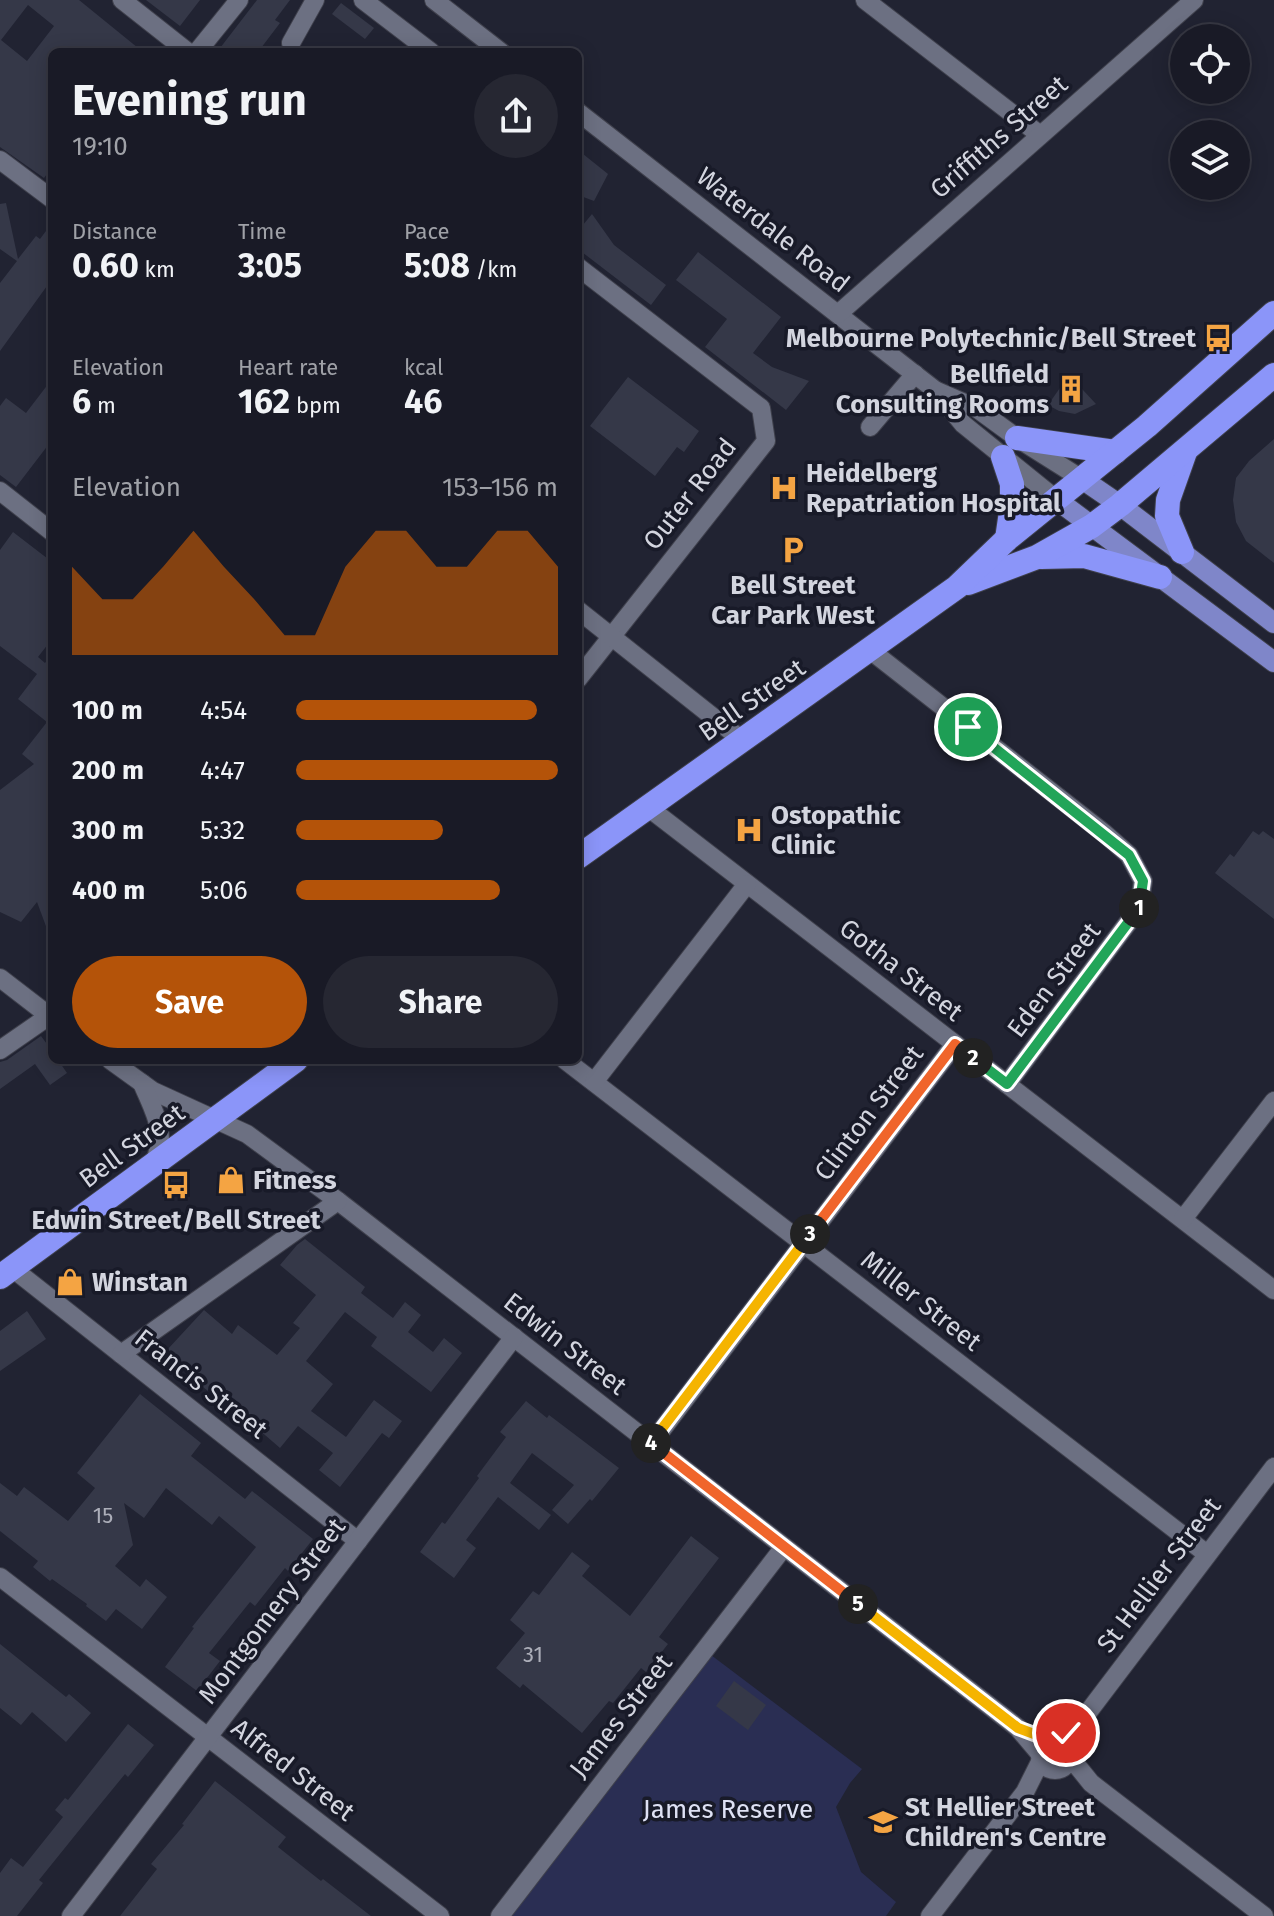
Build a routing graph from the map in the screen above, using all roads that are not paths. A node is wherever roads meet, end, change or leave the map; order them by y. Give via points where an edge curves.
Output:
1 (122, 0) edge
2 (239, 0) edge
3 (315, 0) edge
4 (363, 0) edge
5 (434, 0) edge
6 (865, 0) edge
7 (1194, 0) edge
8 (291, 43) dead end
9 (183, 48) edge
10 (200, 48) edge
11 (426, 48) edge
12 (496, 48) edge
13 (582, 115) edge
14 (1040, 135) junction
15 (0, 160) edge
16 (48, 196) edge
17 (582, 270) edge
18 (1274, 313) edge
19 (838, 314) junction
20 (915, 374) junction
21 (1274, 375) edge
22 (870, 427) dead end
23 (1010, 447) junction
24 (1186, 450) junction
25 (1115, 452) junction
26 (1082, 479) junction
27 (0, 491) edge
28 (1057, 500) junction
29 (1120, 505) junction
30 (1092, 526) junction
31 (48, 529) edge
32 (1007, 539) junction
33 (1182, 552) junction
34 (1037, 557) junction
35 (1160, 577) junction
36 (957, 587) junction
37 (582, 613) edge
38 (1274, 623) edge
39 (611, 636) junction
40 (870, 650) junction
41 (1274, 662) edge
42 (582, 674) edge
43 (742, 740) junction
44 (649, 808) junction
45 (582, 854) edge
46 (747, 884) junction
47 (0, 978) edge
48 (48, 1015) edge
49 (48, 1019) edge
50 (955, 1044) junction
51 (0, 1050) edge
52 (116, 1064) edge
53 (291, 1064) edge
54 (570, 1064) edge
55 (594, 1082) junction
56 (142, 1083) junction
57 (1007, 1084) junction
58 (1274, 1101) edge
59 (215, 1120) junction
60 (151, 1167) junction
61 (338, 1201) junction
62 (1183, 1219) junction
63 (803, 1243) junction
64 (6, 1273) edge
65 (1274, 1290) edge
66 (514, 1337) junction
67 (121, 1354) junction
68 (651, 1444) junction
69 (1274, 1467) edge
70 (358, 1541) junction
71 (784, 1547) junction
72 (1207, 1554) junction
73 (2, 1582) edge
74 (208, 1737) junction
75 (1055, 1755) junction
76 (71, 1916) edge
77 (440, 1916) edge
78 (500, 1916) edge
79 (930, 1916) edge
80 (1264, 1916) edge

1 - 9 street
2 - 10 street
3 - 8 street
4 - 11 street
5 - 12 street
6 - 14 street
7 - 14 street, Griffiths Street
13 - 19 street, Waterdale Road
14 - 19 street, Griffiths Street
15 - 16 street
17 - 39 street, Outer Road via 761,408 766,441
18 - 25 highway, Bell Street
19 - 20 street, Waterdale Road
20 - 22 street
20 - 23 street, Waterdale Road via 935,390 976,408
21 - 24 highway, Bell Street
23 - 25 highway
23 - 26 street, Waterdale Road
23 - 28 street, Waterdale Road
23 - 32 highway
24 - 29 highway, Bell Street
24 - 33 highway via 1167,516
25 - 26 highway, Bell Street
26 - 28 highway, Bell Street
26 - 29 main road, Waterdale Road
27 - 31 street
28 - 30 main road, Waterdale Road
28 - 32 highway, Bell Street
29 - 30 highway, Bell Street
29 - 33 main road, Waterdale Road
30 - 34 highway, Bell Street
30 - 35 main road, Waterdale Road
32 - 36 highway, Bell Street
33 - 38 main road, Waterdale Road
34 - 35 highway via 1084,556
34 - 36 highway, Bell Street
35 - 41 main road, Waterdale Road
36 - 40 highway, Bell Street
37 - 39 street
39 - 42 street, Outer Road
39 - 43 street
40 - 43 highway, Bell Street
40 - 57 street, Eden Street via 1104,833 1129,855 1143,881 1139,908
43 - 44 highway, Bell Street
44 - 45 highway, Bell Street
44 - 46 street, Gotha Street
46 - 50 street, Gotha Street
46 - 55 street
47 - 48 street
49 - 51 street
50 - 57 street, Gotha Street
50 - 63 street, Clinton Street
52 - 56 street, Edwin Street
53 - 59 highway, Bell Street
54 - 55 street, Miller Street
55 - 63 street, Miller Street
56 - 59 street, Edwin Street
56 - 60 street via 160,1126 160,1151
57 - 62 street, Gotha Street
58 - 62 street
59 - 60 highway, Bell Street
59 - 61 street, Edwin Street via 247,1134
60 - 64 highway, Bell Street
61 - 66 street, Edwin Street
61 - 67 street
62 - 65 street, Gotha Street
63 - 68 street, Clinton Street
63 - 72 street, Miller Street
64 - 67 street, Francis Street
66 - 68 street, Edwin Street
66 - 70 street, Montgomery Street
67 - 70 street, Francis Street
68 - 71 street, Edwin Street
69 - 72 street, St Hellier Street
70 - 74 street, Montgomery Street
71 - 75 street, Edwin Street
71 - 78 street, James Street
72 - 75 street, St Hellier Street
73 - 74 street, Alfred Street
74 - 76 street, Montgomery Street
74 - 77 street, Alfred Street
75 - 79 street, St Hellier Street
75 - 80 street, Edwin Street

